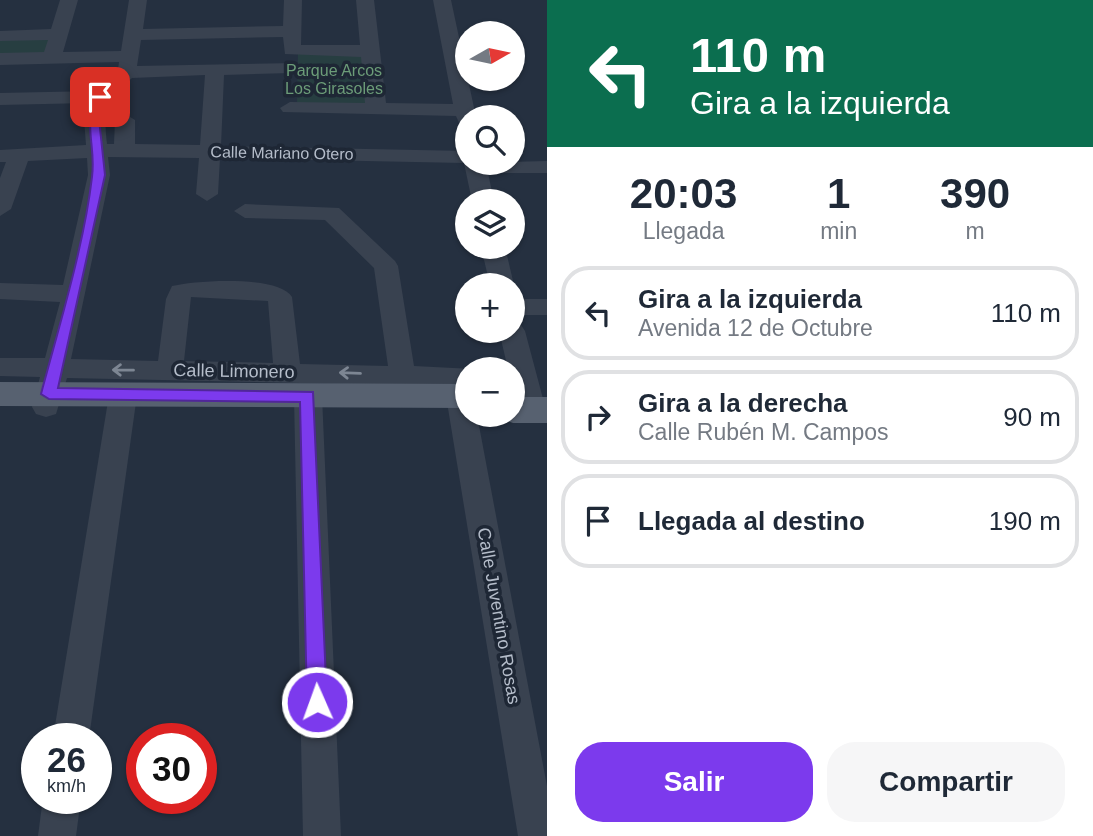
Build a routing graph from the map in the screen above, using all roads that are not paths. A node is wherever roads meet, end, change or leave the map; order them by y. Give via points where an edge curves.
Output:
1 (69, 0) edge
2 (138, 0) edge
3 (293, 0) edge
4 (365, 0) edge
5 (442, 0) edge
6 (60, 34) junction
7 (0, 36) edge
8 (369, 51) junction
9 (131, 54) junction
10 (52, 58) junction
11 (0, 59) edge
12 (215, 68) junction
13 (291, 72) junction
14 (100, 97) junction
15 (0, 99) edge
16 (464, 105) edge
17 (376, 108) junction
18 (455, 115) edge
19 (125, 120) dead end
20 (97, 150) junction
21 (124, 150) junction
22 (211, 151) junction
23 (294, 153) junction
24 (10, 156) edge
25 (547, 167) edge
26 (525, 169) edge
27 (455, 172) edge
28 (488, 175) edge
29 (547, 180) edge
30 (207, 194) dead end
31 (0, 209) edge
32 (245, 211) dead end
33 (0, 291) edge
34 (74, 294) junction
35 (525, 307) edge
36 (547, 307) edge
37 (515, 343) edge
38 (0, 367) edge
39 (170, 370) junction
40 (404, 385) junction
41 (50, 390) junction
42 (301, 392) junction
43 (0, 394) edge
44 (529, 395) edge
45 (455, 396) edge
46 (455, 398) edge
47 (122, 401) junction
48 (0, 406) edge
49 (470, 427) edge
50 (73, 723) edge
51 (60, 814) edge
52 (57, 836) edge
53 (322, 836) edge
54 (537, 836) edge

1 - 6 street
2 - 9 street
3 - 13 street
4 - 8 street
5 - 16 street
6 - 7 street
6 - 10 street
8 - 13 street
8 - 17 street
9 - 10 street
9 - 12 street
9 - 13 street
9 - 14 street
10 - 11 street
12 - 13 street
12 - 22 street
13 - 17 street
13 - 23 street
14 - 15 street
14 - 20 street via 93,119
17 - 18 street
19 - 21 street
20 - 21 street, Calle Mariano Otero
20 - 24 street, Calle Mariano Otero
20 - 34 street via 99,175
21 - 22 street, Calle Mariano Otero
22 - 23 street, Calle Mariano Otero
22 - 30 street
23 - 27 street, Calle Mariano Otero
24 - 31 street
25 - 26 street
28 - 29 street
32 - 40 street via 331,212 386,266
33 - 34 street
34 - 41 street
35 - 36 street
37 - 44 street
38 - 41 street, Calle Limonero
39 -> 41 street, Calle Limonero
39 - 42 street, Calle Limonero
39 - 42 street via 181,292 270,292 280,297
40 -> 42 main road
40 - 45 main road
41 - 43 main road
41 - 47 main road
41 - 48 main road
42 - 46 main road
42 - 47 main road
42 - 53 street
47 - 50 street
49 - 54 street, Calle Juventino Rosas
51 - 52 street

